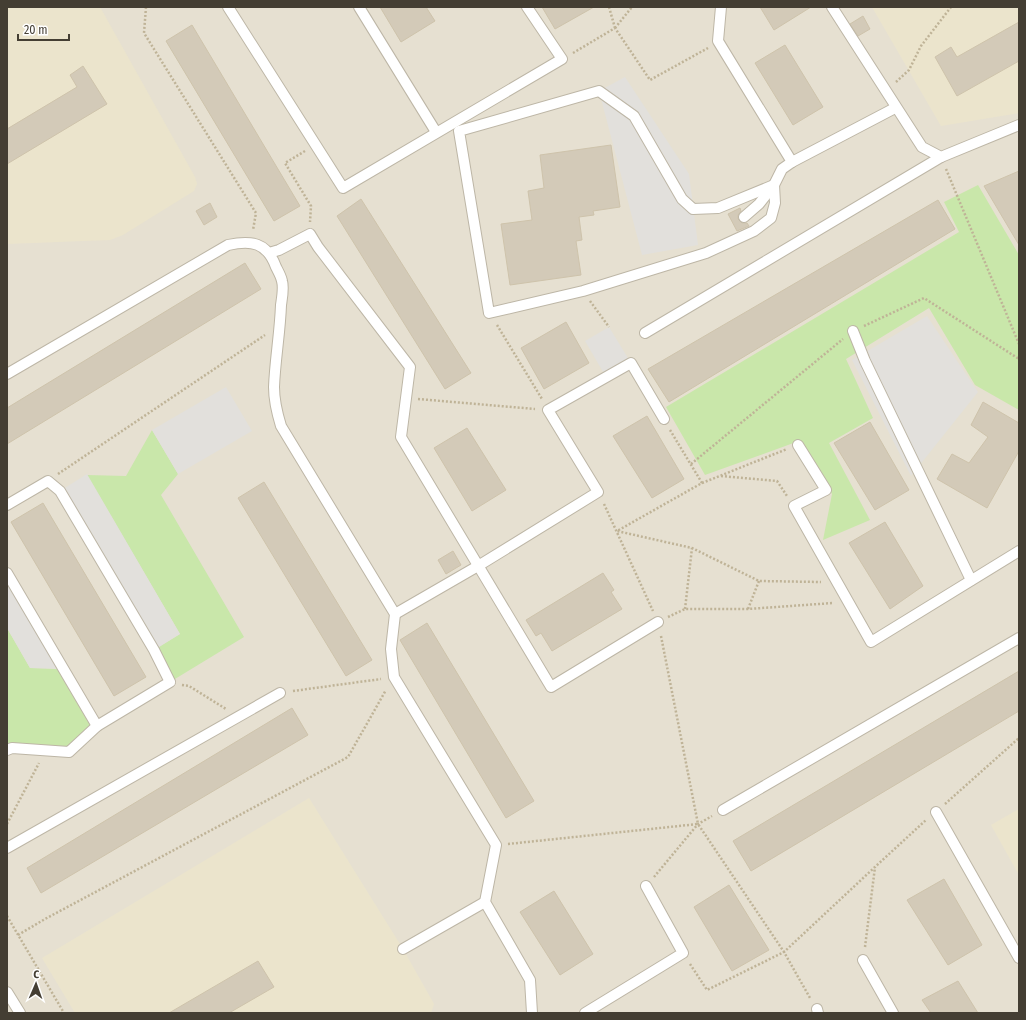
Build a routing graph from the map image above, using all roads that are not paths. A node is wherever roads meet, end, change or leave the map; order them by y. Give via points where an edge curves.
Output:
1 (228, 7) edge
2 (359, 7) edge
3 (527, 7) edge
4 (722, 7) edge
5 (832, 7) edge
6 (895, 108) junction
7 (1019, 125) edge
8 (436, 132) junction
9 (941, 157) junction
10 (792, 162) junction
11 (774, 185) junction
12 (744, 217) dead end
13 (269, 253) junction
14 (853, 331) dead end
15 (645, 334) dead end
16 (7, 374) edge
17 (664, 419) road end
18 (798, 445) road end
19 (7, 505) edge
20 (1019, 551) edge
21 (478, 566) junction
22 (7, 573) edge
23 (971, 580) junction
24 (395, 614) junction
25 (658, 622) road end
26 (1019, 638) edge
27 (280, 693) road end
28 (97, 726) junction
29 (7, 750) edge
30 (723, 810) dead end
31 (936, 812) road end
32 (7, 848) edge
33 (646, 886) road end
34 (485, 902) junction
35 (402, 949) dead end
36 (1019, 958) edge
37 (863, 960) road end
38 (7, 992) edge
39 (20, 1013) edge
40 (532, 1013) edge
41 (585, 1013) edge
42 (893, 1013) edge

1 - 8 lane via 344,188
2 - 8 lane
3 - 8 lane via 562,59
4 - 10 lane via 718,42
5 - 6 lane
6 - 9 lane via 922,147
6 - 10 lane
7 - 9 lane
9 - 15 lane
10 - 11 lane via 782,169
11 - 11 lane via 718,208 693,209 682,199 634,116 599,91 459,131 489,313 583,291 706,253 754,231 771,218 775,203
11 - 12 lane via 760,204
13 - 16 lane via 259,244 252,242 228,245
13 - 21 lane via 310,234 410,367 401,438
13 - 24 lane via 282,282 274,387 281,426
14 - 23 lane via 865,361
17 - 21 lane via 631,363 548,410 598,492
18 - 23 lane via 826,490 794,506 871,642
19 - 28 lane via 48,481 60,491 154,650 170,682
20 - 23 lane
21 - 24 lane
21 - 25 lane via 551,687
22 - 28 lane
24 - 34 lane via 391,648 394,677 496,845
26 - 30 lane
27 - 32 lane
28 - 29 lane via 69,752 12,748
31 - 36 lane
33 - 41 lane via 683,953
34 - 35 lane
34 - 40 lane via 530,980
37 - 42 lane
38 - 39 lane

